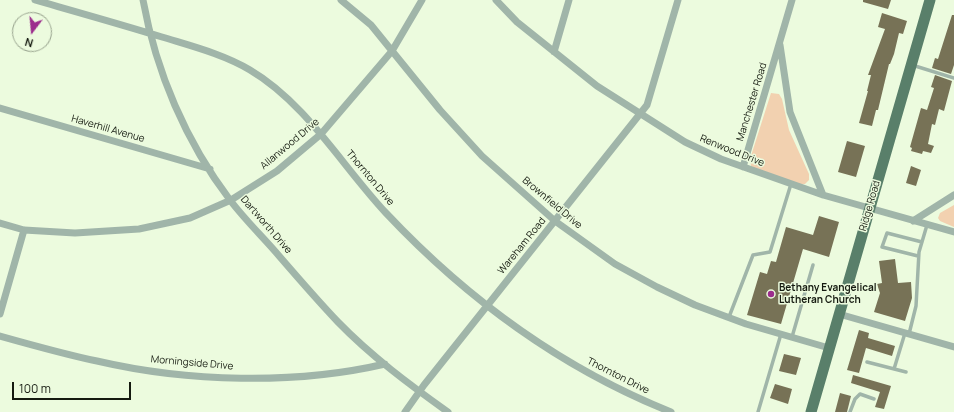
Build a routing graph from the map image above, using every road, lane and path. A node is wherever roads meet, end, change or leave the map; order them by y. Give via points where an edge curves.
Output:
1 (35, 0) edge
2 (143, 0) edge
3 (341, 0) edge
4 (422, 0) edge
5 (496, 0) edge
6 (569, 0) edge
7 (678, 0) edge
8 (792, 0) edge
9 (930, 0) edge
10 (149, 33) junction
11 (780, 43) junction
12 (392, 51) junction
13 (554, 52) junction
14 (911, 65) junction
15 (954, 78) edge
16 (0, 108) edge
17 (640, 114) junction
18 (321, 134) junction
19 (743, 167) junction
20 (210, 170) junction
21 (791, 184) junction
22 (823, 195) junction
23 (954, 195) edge
24 (231, 200) junction
25 (869, 208) junction
26 (913, 220) junction
27 (555, 221) junction
28 (0, 223) edge
29 (927, 224) junction
30 (24, 230) junction
31 (954, 232) edge
32 (922, 242) junction
33 (918, 256) junction
34 (813, 265) dead end
35 (486, 306) junction
36 (0, 314) edge
37 (839, 314) junction
38 (729, 318) junction
39 (781, 334) junction
40 (907, 334) junction
41 (0, 336) edge
42 (792, 337) junction
43 (954, 347) edge
44 (829, 348) junction
45 (867, 362) dead end
46 (385, 364) junction
47 (894, 369) junction
48 (906, 372) dead end
49 (419, 391) junction
50 (874, 399) dead end
51 (405, 412) edge
52 (448, 412) edge
53 (671, 412) edge
54 (758, 412) edge
55 (811, 412) edge
56 (850, 412) edge

1 - 10 street, Thornton Drive
2 - 10 street, Dartworth Drive
3 - 12 street, Brownfield Drive via 371,25
4 - 12 street, Allanwood Drive
5 - 13 street, Renwood Drive via 517,22
6 - 13 street
7 - 17 street, Wareham Road via 647,105
8 - 11 street, Manchester Road
9 - 14 main road, Ridge Road
10 - 18 street, Thornton Drive via 207,50 250,70 290,101
10 - 20 street, Dartworth Drive via 164,80 183,122
11 - 19 street, Manchester Road
11 - 22 street, Manchester Road via 790,112
12 - 18 street, Allanwood Drive
12 - 27 street, Brownfield Drive via 482,156
13 - 17 street, Renwood Drive via 597,86
14 - 15 lane
14 - 25 main road, Ridge Road
16 - 20 street, Haverhill Avenue
17 - 19 street, Renwood Drive via 684,142
17 - 27 street, Wareham Road
18 - 24 street, Allanwood Drive via 278,171
18 - 35 street, Thornton Drive via 385,212
19 - 21 street, Renwood Drive
20 - 24 street, Dartworth Drive
21 - 22 street, Renwood Drive
21 - 38 lane via 770,252 754,255
22 - 25 street, Renwood Drive
23 - 26 street
24 - 30 street, Allanwood Drive via 190,218 138,229 75,233
24 - 46 street, Dartworth Drive via 339,323
25 - 26 street, Renwood Drive
25 - 37 main road, Ridge Road
26 - 29 street, Renwood Drive
27 - 35 street, Wareham Road
27 - 38 street, Brownfield Drive via 615,264 657,287
28 - 30 street, Allanwood Drive
29 - 31 street, Renwood Drive
29 - 32 lane
30 - 36 street
32 - 33 lane
32 - 33 lane via 887,233 882,247
33 - 40 lane via 916,306
34 - 42 lane
35 - 49 street, Wareham Road
35 - 53 street, Thornton Drive via 562,359
37 - 40 street
37 - 44 main road, Ridge Road
38 - 39 street, Brownfield Drive
39 - 42 street, Brownfield Drive
39 - 54 lane
40 - 43 street
40 - 47 lane
41 - 46 street, Morningside Drive via 98,362 168,373 230,377 301,377 351,372
42 - 44 street, Brownfield Drive
44 - 55 main road, Ridge Road
45 - 47 lane
46 - 49 street, Dartworth Drive
47 - 48 lane
49 - 51 street, Wareham Road
49 - 52 street, Dartworth Drive
50 - 56 lane via 860,394

